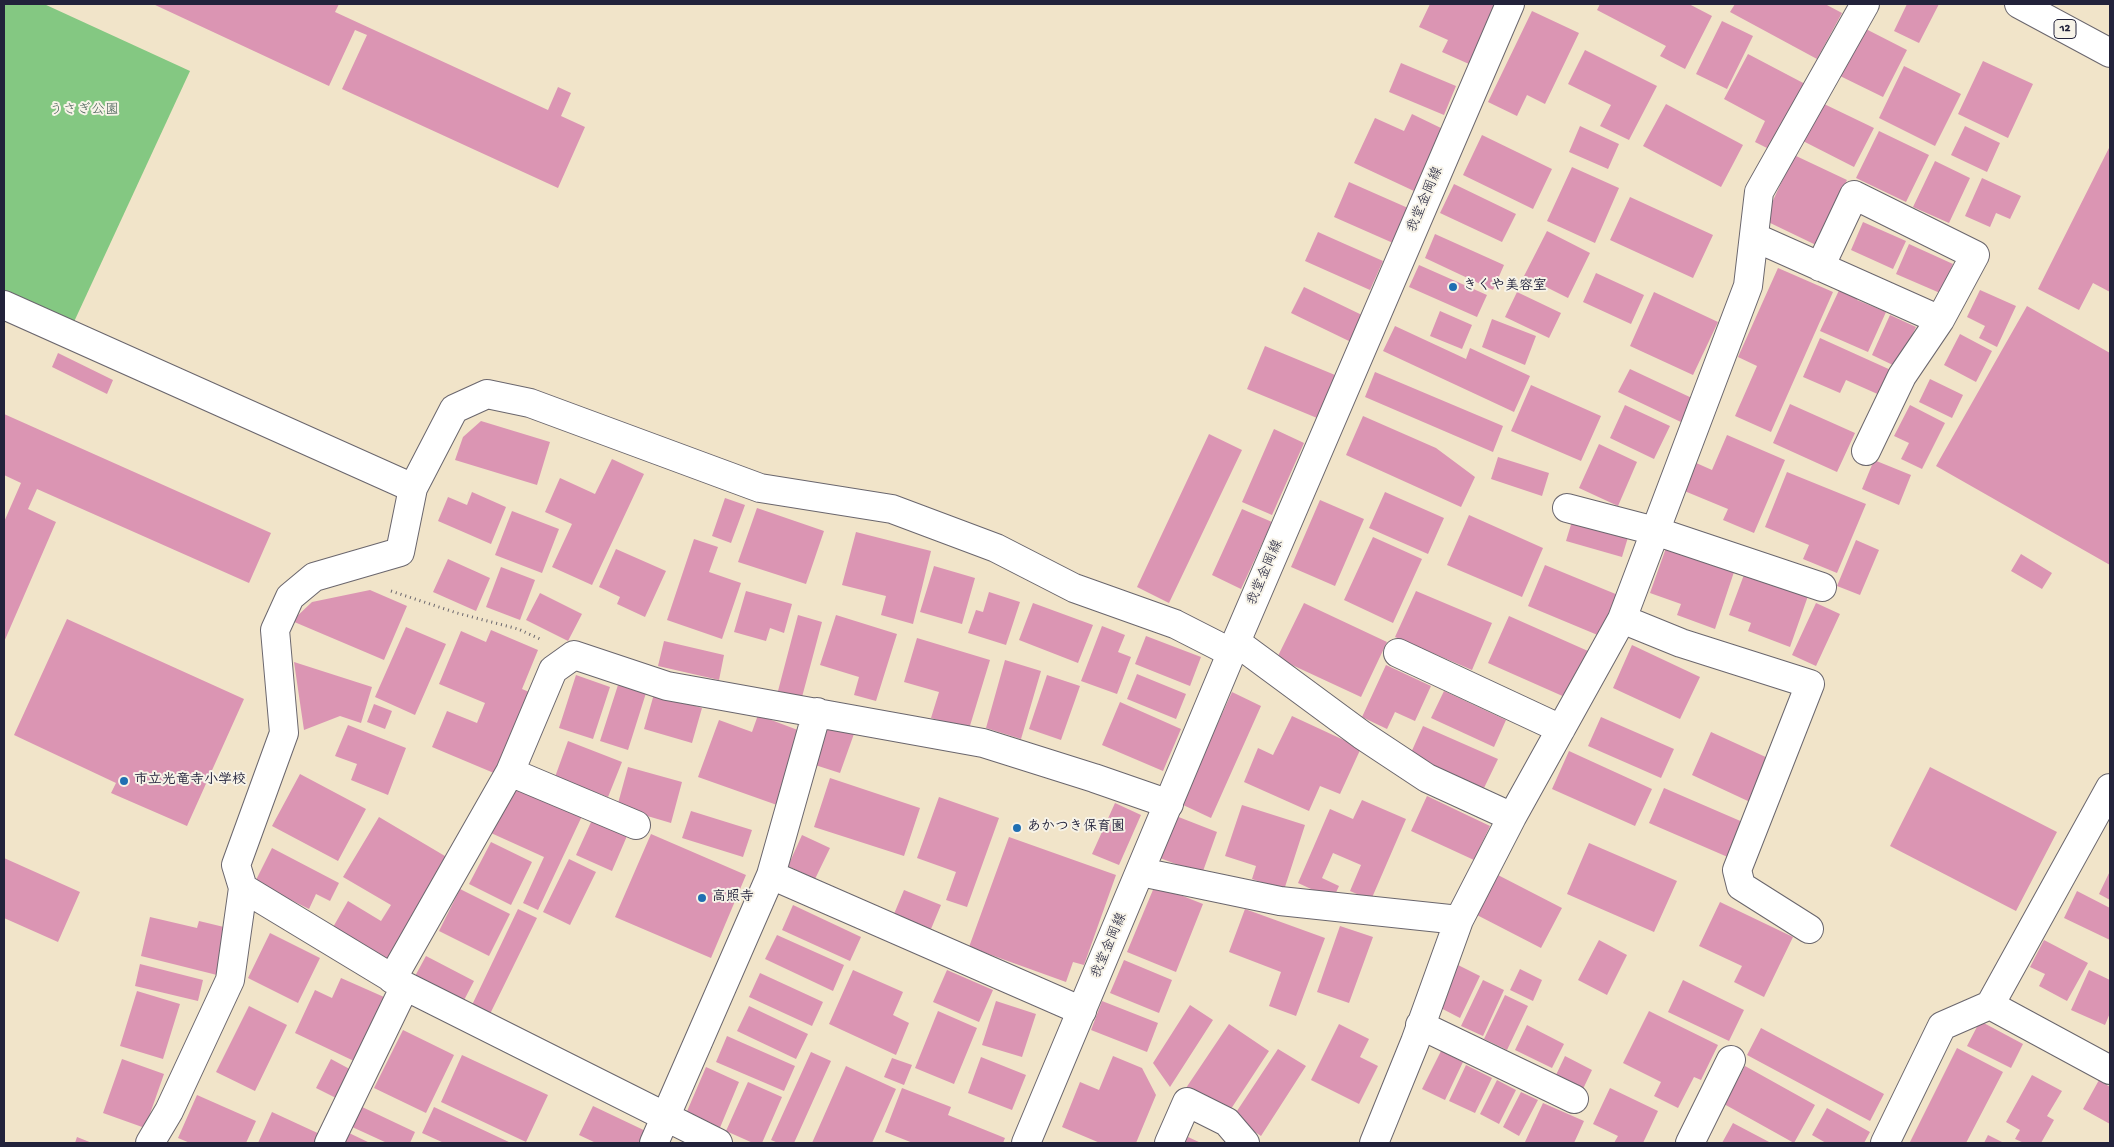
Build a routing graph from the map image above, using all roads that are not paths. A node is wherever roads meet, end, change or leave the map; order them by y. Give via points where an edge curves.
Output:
1 (1510, 4) edge
2 (1865, 4) edge
3 (2019, 4) edge
4 (2110, 53) edge
5 (1754, 237) junction
6 (1820, 267) junction
7 (4, 306) edge
8 (1940, 320) junction
9 (1866, 451) dead end
10 (413, 488) junction
11 (1567, 508) dead end
12 (1655, 531) junction
13 (1822, 587) dead end
14 (1622, 619) junction
15 (1234, 647) junction
16 (1398, 653) dead end
17 (817, 712) junction
18 (1561, 729) junction
19 (510, 772) junction
20 (2110, 788) edge
21 (1169, 804) junction
22 (1512, 817) junction
23 (636, 825) dead end
24 (1141, 872) junction
25 (771, 875) junction
26 (243, 888) junction
27 (1459, 920) junction
28 (1809, 929) dead end
29 (398, 983) junction
30 (1990, 1005) junction
31 (1082, 1012) junction
32 (1420, 1025) junction
33 (1731, 1060) dead end
34 (2110, 1070) edge
35 (1574, 1099) dead end
36 (666, 1118) junction
37 (150, 1143) edge
38 (329, 1143) edge
39 (654, 1143) edge
40 (718, 1143) edge
41 (1026, 1143) edge
42 (1169, 1143) edge
43 (1245, 1143) edge
44 (1374, 1143) edge
45 (1690, 1143) edge
46 (1885, 1143) edge

1 - 15 street, 我堂金岡線
2 - 5 street via 1759,192
3 - 4 street, 12
5 - 6 street
5 - 12 street via 1748,286
6 - 8 street
6 - 8 street via 1854,195 1975,255
7 - 10 street
8 - 9 street via 1902,376
10 - 15 street via 454,409 487,394 530,403 760,488 892,509 996,548 1074,588
10 - 26 street via 400,552 314,577 290,597 275,630 284,733 236,865
11 - 12 street
12 - 13 street
12 - 14 street
14 - 18 street
14 - 28 street via 1681,643 1810,684 1737,870 1741,886
15 - 21 street, 我堂金岡線
15 - 22 street via 1427,778
16 - 18 street
17 - 19 street via 667,686 574,655 553,670
17 - 21 street via 983,742
17 - 25 street
18 - 22 street
19 - 23 street
19 - 29 street
20 - 30 street
21 - 24 street, 我堂金岡線
22 - 27 street
24 - 27 street via 1280,901
24 - 31 street, 我堂金岡線
25 - 31 street
25 - 36 street
26 - 29 street
26 - 37 street via 230,980 169,1111
27 - 32 street
29 - 36 street
29 - 38 street
30 - 34 street
30 - 46 street via 1942,1026
31 - 41 street, 我堂金岡線
32 - 35 street
32 - 44 street
33 - 45 street
36 - 39 street
36 - 40 street
42 - 43 street via 1187,1102 1227,1122

